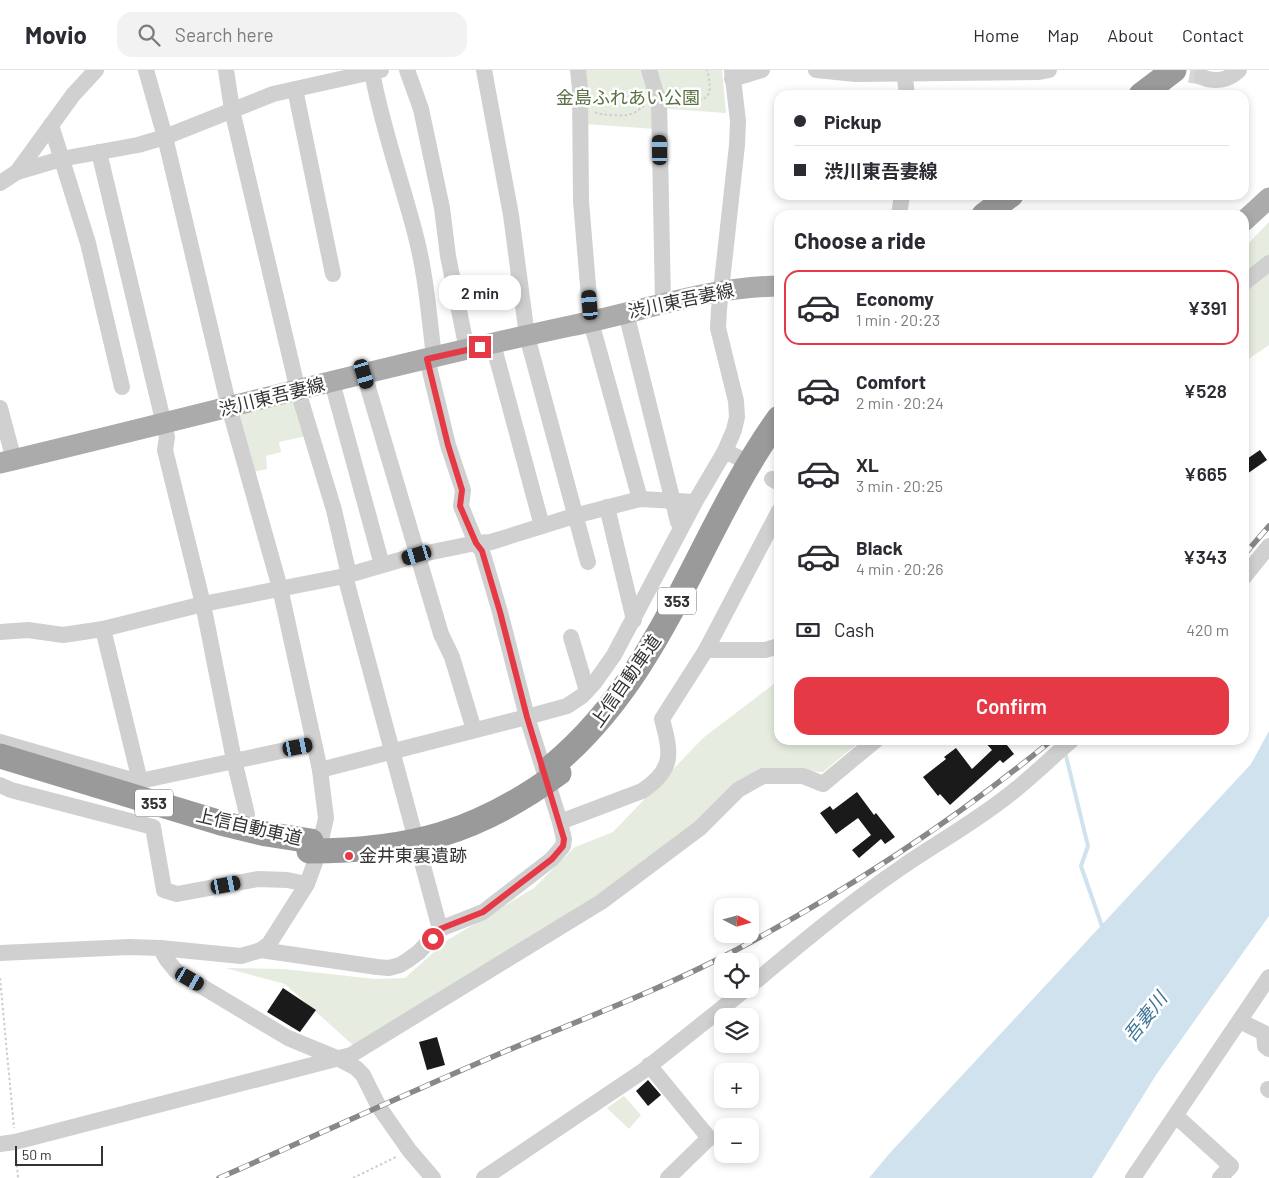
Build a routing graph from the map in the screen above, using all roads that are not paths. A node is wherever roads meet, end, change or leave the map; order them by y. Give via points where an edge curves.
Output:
1 (96, 70) edge
2 (146, 70) edge
3 (226, 70) edge
4 (407, 70) edge
5 (484, 70) edge
6 (578, 70) edge
7 (649, 70) edge
8 (762, 70) edge
9 (816, 70) edge
10 (1049, 70) edge
11 (1174, 70) edge
12 (1239, 70) edge
13 (377, 71) edge
14 (904, 72) edge
15 (732, 74) edge
16 (1197, 74) edge
17 (1219, 87) edge
18 (295, 89) junction
19 (906, 90) edge
20 (1148, 90) edge
21 (1169, 90) edge
22 (232, 110) junction
23 (51, 125) junction
24 (165, 137) junction
25 (98, 152) junction
26 (61, 159) junction
27 (17, 172) junction
28 (0, 183) edge
29 (1269, 198) edge
30 (988, 200) edge
31 (1004, 200) edge
32 (975, 210) edge
33 (991, 210) edge
34 (1249, 216) edge
35 (1269, 263) edge
36 (333, 274) dead end
37 (1249, 279) edge
38 (774, 286) edge
39 (720, 291) junction
40 (663, 304) junction
41 (626, 313) junction
42 (591, 322) junction
43 (527, 336) junction
44 (493, 344) junction
45 (467, 350) junction
46 (431, 358) junction
47 (364, 374) junction
48 (332, 382) junction
49 (122, 387) dead end
50 (298, 391) junction
51 (229, 407) junction
52 (0, 408) edge
53 (164, 423) junction
54 (774, 426) edge
55 (774, 445) edge
56 (725, 451) junction
57 (7, 462) edge
58 (745, 462) dead end
59 (640, 499) junction
60 (673, 500) junction
61 (695, 502) junction
62 (608, 507) junction
63 (574, 516) junction
64 (774, 521) edge
65 (678, 522) dead end
66 (542, 526) junction
67 (476, 543) junction
68 (1269, 546) edge
69 (417, 555) junction
70 (588, 562) dead end
71 (382, 565) junction
72 (1249, 570) edge
73 (347, 576) junction
74 (280, 588) junction
75 (203, 604) junction
76 (634, 620) junction
77 (103, 628) junction
78 (0, 632) edge
79 (572, 637) dead end
80 (774, 647) edge
81 (706, 650) junction
82 (587, 691) junction
83 (527, 717) junction
84 (474, 730) junction
85 (0, 742) edge
86 (314, 744) junction
87 (870, 745) edge
88 (1064, 746) edge
89 (393, 751) junction
90 (0, 756) edge
91 (234, 760) junction
92 (0, 767) edge
93 (320, 770) junction
94 (555, 770) junction
95 (140, 781) junction
96 (0, 785) edge
97 (247, 814) dead end
98 (560, 822) junction
99 (310, 846) junction
100 (307, 884) junction
101 (440, 929) junction
102 (160, 948) junction
103 (261, 950) junction
104 (0, 953) edge
105 (1269, 978) edge
106 (759, 979) edge
107 (735, 998) edge
108 (1240, 1021) junction
109 (1269, 1049) edge
110 (339, 1059) junction
111 (649, 1065) junction
112 (1176, 1116) junction
113 (7, 1143) edge
114 (433, 1178) edge
115 (484, 1178) edge
116 (668, 1178) edge
117 (1134, 1178) edge
118 (1220, 1178) edge

1 - 23 street
2 - 24 street
3 - 22 street
4 - 45 street via 427,136
5 - 43 street via 511,215
6 - 42 street via 581,201
7 - 40 street via 660,98
8 - 15 street
9 - 14 street via 856,74
10 - 14 street
11 - 20 highway
12 - 17 street
13 - 18 street
13 - 46 street via 379,110 416,235 426,286
14 - 19 street
15 - 39 street via 738,121 737,145
16 - 17 street
16 - 21 highway
18 - 22 street
18 - 36 street
22 - 24 street
22 - 50 street
23 - 26 street
23 - 27 street
24 - 25 street
24 - 51 street
25 - 26 street
25 - 53 street
26 - 27 street
26 - 49 street via 88,243
27 - 28 street
29 - 34 main road
30 - 32 highway
31 - 33 highway
35 - 37 street
38 - 39 main road, 渋川東吾妻線
39 - 40 main road, 渋川東吾妻線
39 - 56 street via 718,328 737,417
40 - 41 main road, 渋川東吾妻線
41 - 42 main road, 渋川東吾妻線
41 - 60 street
42 - 43 main road, 渋川東吾妻線
42 - 59 street
43 - 44 main road, 渋川東吾妻線
43 - 63 street
44 - 45 main road, 渋川東吾妻線
44 - 66 street
45 - 46 main road, 渋川東吾妻線
46 - 47 main road, 渋川東吾妻線
46 - 67 street via 448,445 462,490 460,506
47 - 48 main road, 渋川東吾妻線
47 - 69 street
48 - 50 main road, 渋川東吾妻線
48 - 71 street
50 - 51 main road, 渋川東吾妻線
50 - 73 street via 334,510
51 - 53 main road, 渋川東吾妻線
51 - 74 street
52 - 57 street
53 - 57 main road, 渋川東吾妻線
53 - 75 street via 166,450
54 - 94 highway, 上信自動車道 / 353 via 753,457 643,660 594,727
55 - 94 highway, 上信自動車道 / 353 via 650,668 599,736
56 - 58 street
56 - 61 street
59 - 60 street
59 - 62 street
60 - 61 street
60 - 65 street
61 - 76 street
62 - 63 street
62 - 76 street
63 - 66 street
63 - 70 street
64 - 81 street
66 - 67 street via 491,542
67 - 69 street
67 - 83 street via 482,551 495,595
68 - 72 street
69 - 71 street
69 - 84 street
71 - 73 street
73 - 74 street
73 - 89 street
74 - 75 street
74 - 86 street
75 - 77 street
75 - 91 street
76 - 82 street via 614,655
77 - 78 street via 63,635 28,630
77 - 95 street
79 - 82 street
80 - 81 street
81 - 98 street via 662,719 669,754 661,775 642,791
82 - 83 street via 567,706
83 - 84 street
83 - 98 street
84 - 89 street
85 - 95 street
86 - 91 street
86 - 93 street
87 - 110 street via 823,784 803,776 763,776 738,790 700,828 601,902 372,1044
88 - 106 street via 1015,790 973,822 902,867
89 - 93 street
89 - 101 street
90 - 99 highway, 上信自動車道 / 353 via 221,823
91 - 95 street
91 - 97 street
92 - 99 highway, 上信自動車道 / 353 via 226,834 270,845
93 - 100 street via 326,818
94 - 99 highway, 上信自動車道 / 353 via 470,814 430,828
96 - 100 street via 153,827 164,890 177,894 258,879
98 - 101 street via 563,846 552,859 483,912
100 - 103 street via 269,944
101 - 103 street via 420,952 389,968
102 - 103 street via 241,956
102 - 104 street
102 - 110 street via 176,971 288,1038
105 - 108 street
107 - 111 street
108 - 109 street via 1264,1033 1265,1046
108 - 112 street
110 - 113 street
110 - 114 street via 363,1075 379,1107
111 - 115 street
111 - 116 street via 709,1138
112 - 117 street
112 - 118 street via 1230,1166

